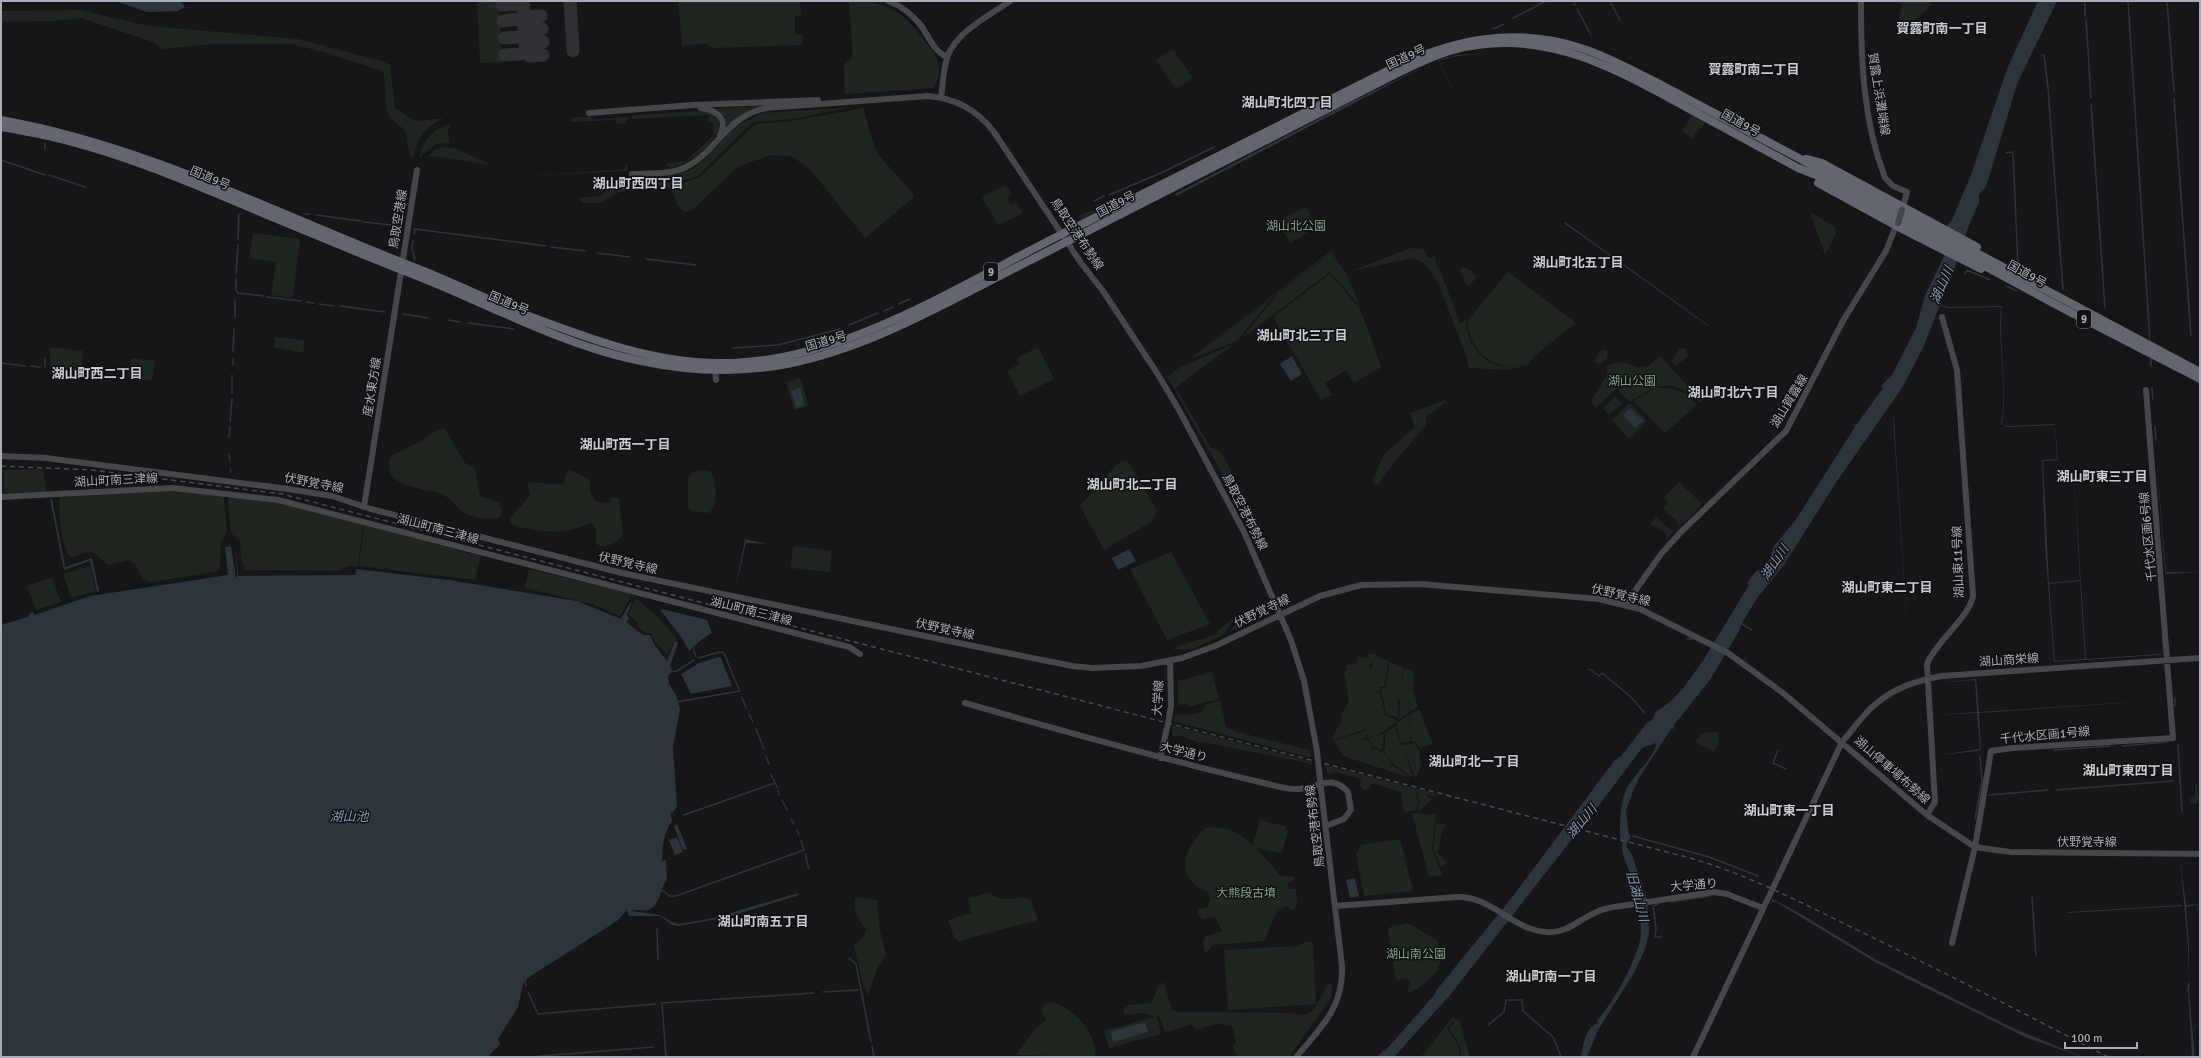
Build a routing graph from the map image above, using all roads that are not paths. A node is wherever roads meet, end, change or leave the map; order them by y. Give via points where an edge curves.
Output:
1 (888, 1) edge
2 (1010, 1) edge
3 (1861, 1) edge
4 (947, 57) junction
5 (941, 98) junction
6 (809, 103) junction
7 (682, 106) junction
8 (589, 113) dead end
9 (1, 120) edge
10 (1, 128) edge
11 (717, 139) junction
12 (1801, 158) junction
13 (1798, 168) junction
14 (417, 170) dead end
15 (632, 174) dead end
16 (1907, 192) joint
17 (1902, 209) junction
18 (1897, 225) junction
19 (1063, 234) junction
20 (1940, 238) junction
21 (1067, 242) junction
22 (1972, 254) junction
23 (402, 267) junction
24 (2032, 287) junction
25 (1942, 317) dead end
26 (715, 370) junction
27 (2200, 372) edge
28 (2200, 379) edge
29 (716, 380) dead end
30 (2146, 390) dead end
31 (1, 456) edge
32 (1, 497) edge
33 (364, 507) junction
34 (1625, 605) junction
35 (1280, 614) junction
36 (860, 654) dead end
37 (2200, 658) edge
38 (2167, 660) junction
39 (1170, 662) junction
40 (1926, 679) junction
41 (965, 703) dead end
42 (2173, 738) joint
43 (1842, 742) junction
44 (1160, 758) junction
45 (1927, 815) junction
46 (1326, 826) junction
47 (1975, 847) junction
48 (2200, 854) edge
49 (1335, 906) junction
50 (1763, 908) junction
51 (1952, 943) dead end
52 (1296, 1057) edge
53 (1693, 1057) edge

1 - 4 street via 907,11 919,23 938,51
2 - 4 street via 962,36
3 - 16 street, 賀露上浜灘端線 via 1862,73 1867,110 1885,178 1893,186
4 - 5 street
5 - 6 street, 鳥取空港布勢線 via 922,96
5 - 19 street, 鳥取空港布勢線 via 968,108 987,123
6 - 7 street
6 - 11 street via 766,108 754,112 736,122
7 - 8 street
7 - 11 street via 708,109 718,113 723,125
9 - 23 highway, 国道9号 / 9 via 62,132 125,150 238,193
10 - 23 highway, 国道9号 / 9 via 67,140 143,164
11 - 15 street via 697,160 683,169
12 - 17 highway, 9 via 1822,163
12 - 19 highway, 国道9号 / 9 via 1656,82 1594,53 1566,44 1537,39 1483,39 1444,47 1403,63
12 - 20 highway, 国道9号 / 9
13 - 18 highway, 9 via 1811,178
13 - 20 highway, 国道9号 / 9
13 - 21 highway, 国道9号 / 9 via 1595,60 1570,51 1540,45 1486,44 1450,51 1402,71
14 - 23 street, 鳥取空港線
16 - 17 street, 湖山賀露線
17 - 18 street, 湖山賀露線, bridge
17 - 20 highway, 9
18 - 20 highway, 9
18 - 34 street, 湖山賀露線 via 1886,251 1844,319 1786,431 1681,532 1661,554
19 - 21 street, 鳥取空港布勢線
19 - 23 highway, 国道9号 / 9 via 1008,264 852,337 797,354 718,363 675,359 616,348
20 - 22 highway, 国道9号 / 9
20 - 22 highway, 9
21 - 26 highway, 国道9号 / 9 via 853,346 788,364
21 - 35 street, 鳥取空港布勢線 via 1103,291 1179,410 1244,532
22 - 24 highway, 国道9号 / 9
22 - 24 highway, 9 via 2019,271
23 - 26 highway, 国道9号 / 9 via 558,336 596,350 660,365
23 - 33 street, 産水東方線
24 - 27 highway, 国道9号 / 9
24 - 28 highway, 国道9号 / 9
25 - 40 street, 湖山東11号線 via 1957,370 1973,596 1966,612 1931,654 1926,664
26 - 29 street
30 - 38 street, 千代水区画6号線
31 - 33 street, 伏野覚寺線 via 46,458 288,488 332,496
32 - 36 street, 湖山町南三津線 via 173,488 278,500 849,647
33 - 39 street, 伏野覚寺線 via 622,573 1026,657 1092,668
34 - 35 street, 伏野覚寺線 via 1599,599 1389,583 1338,590
34 - 43 street, 伏野覚寺線 via 1663,619 1728,653 1783,693
35 - 39 street, 伏野覚寺線 via 1215,646
35 - 46 street, 鳥取空港布勢線, bridge via 1304,681 1317,751
37 - 38 street, 湖山商栄線
38 - 40 street, 湖山商栄線
38 - 42 street, 千代水区画6号線
39 - 44 street, 大学線, bridge via 1171,706
40 - 43 street, 湖山商栄線 via 1904,686 1880,701
40 - 45 street, 湖山東11号線 via 1935,802
41 - 44 street, 大学通り
42 - 47 street, 千代水区画1号線 via 1991,751
43 - 45 street, 湖山停車場布勢線
43 - 50 street, 湖山停車場布勢線
44 - 46 street, 大学通り via 1294,789 1336,782 1348,792 1351,810 1344,819
45 - 47 street, 湖山停車場布勢線
46 - 49 street, 鳥取空港布勢線
47 - 48 street, 伏野覚寺線 via 2010,852
47 - 51 street
49 - 50 street, 大学通り via 1466,897 1480,900 1511,920 1536,931 1557,933 1571,928 1599,910 1720,892
49 - 52 street, 鳥取空港布勢線 via 1342,966 1340,993 1333,1011
50 - 53 street, 湖山停車場布勢線

